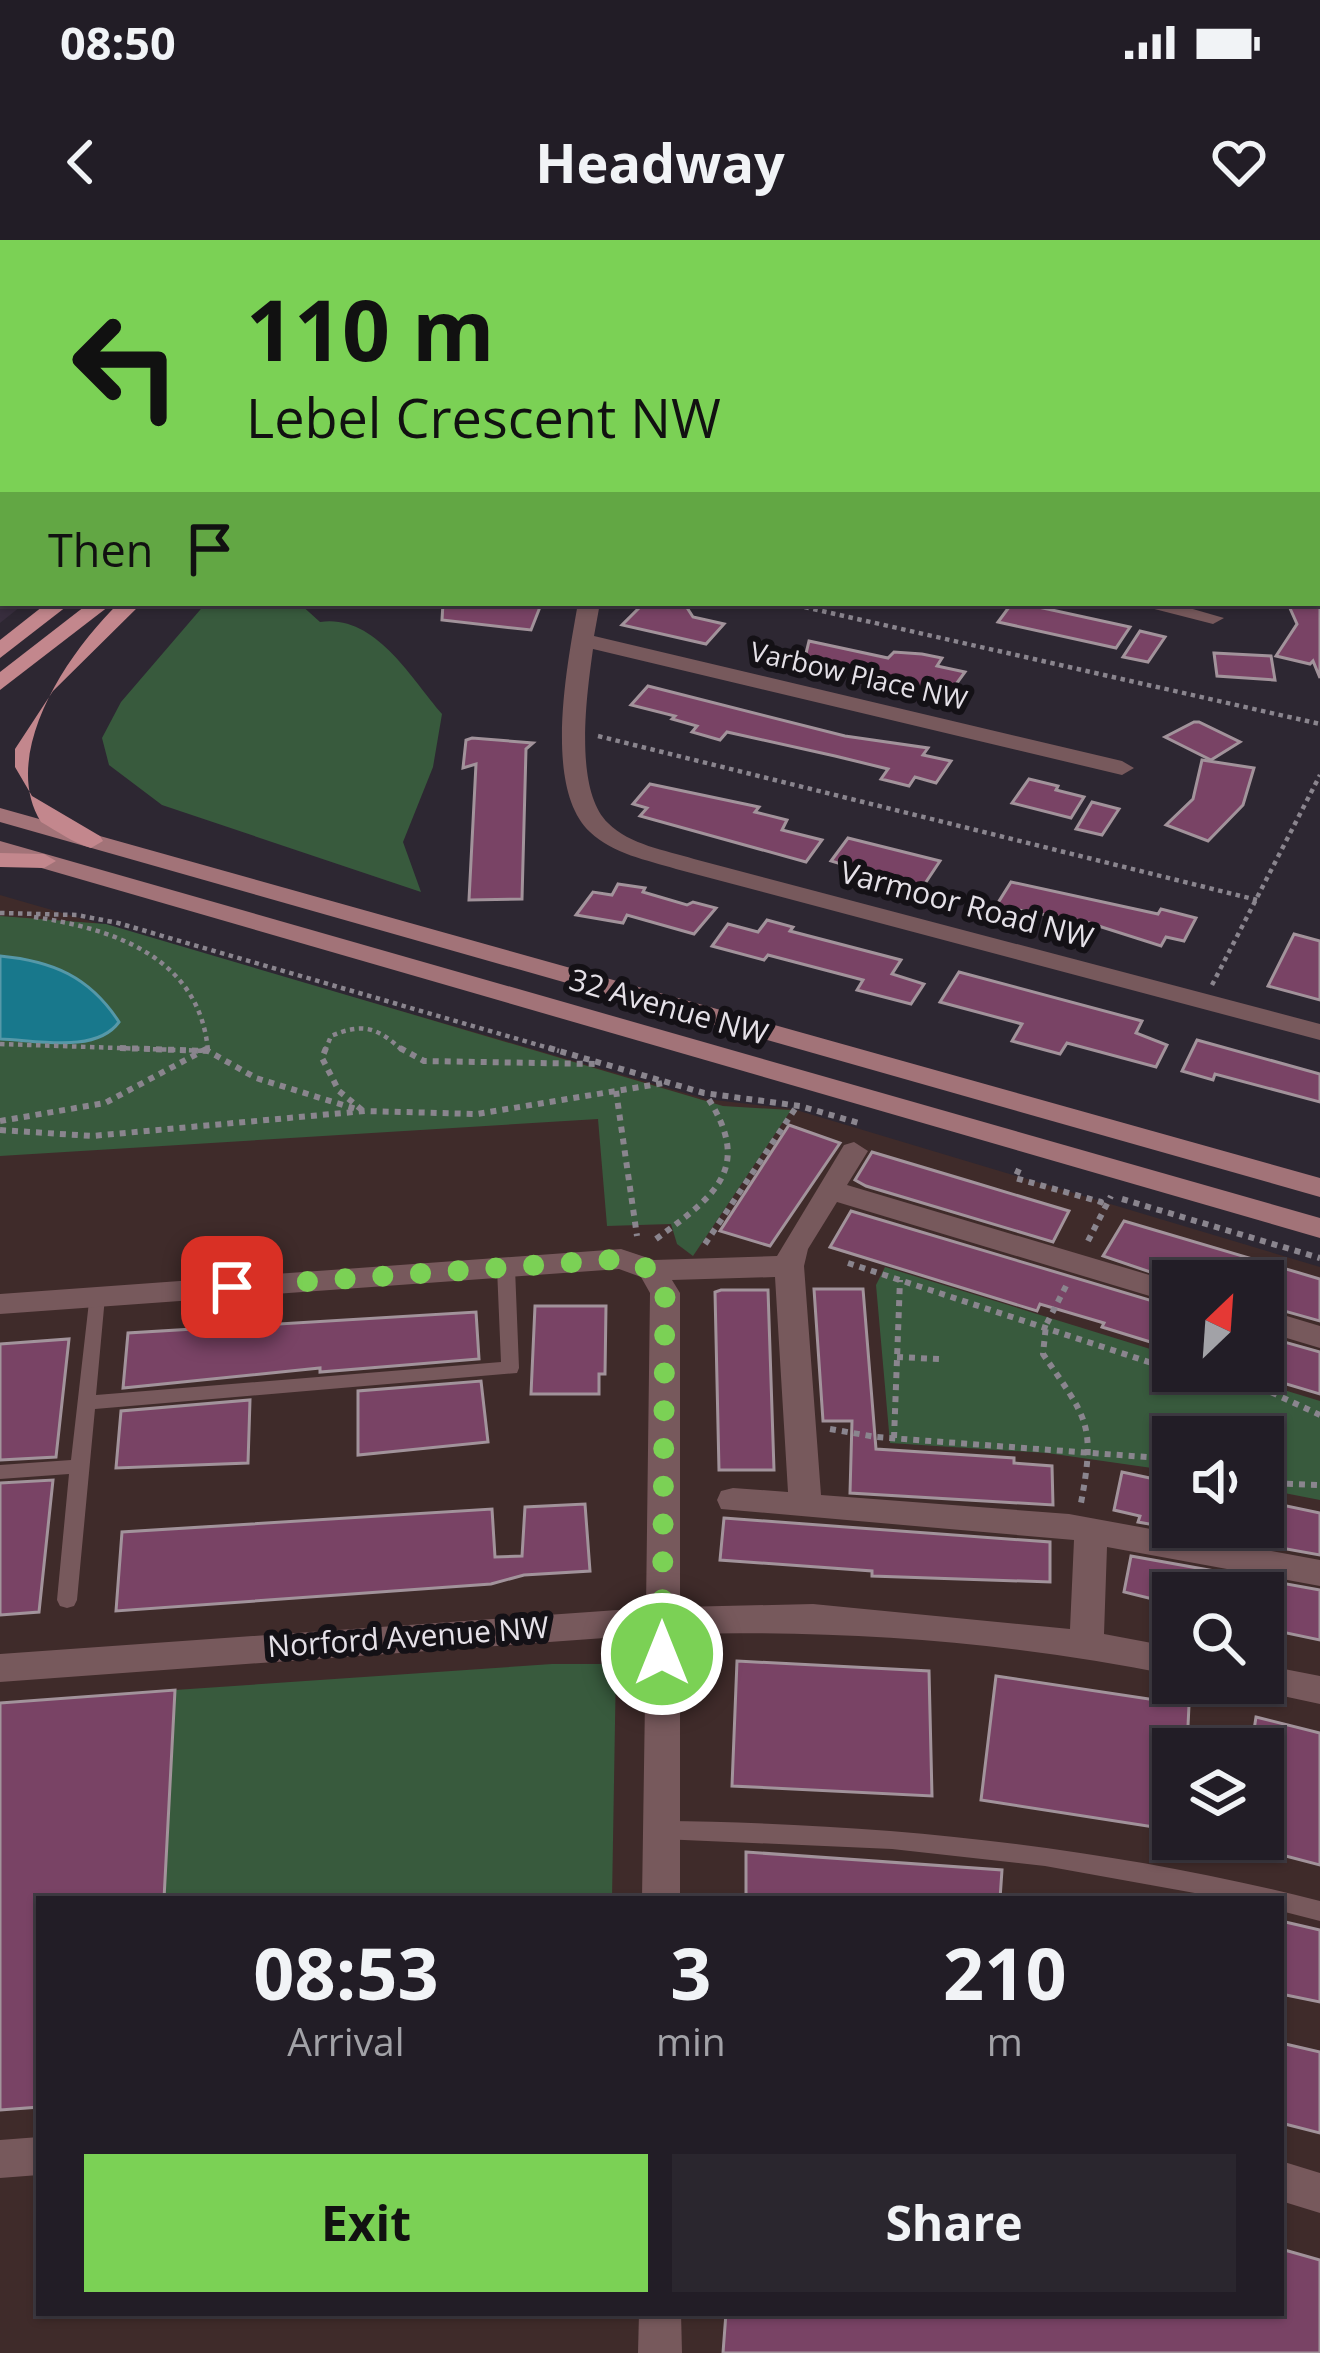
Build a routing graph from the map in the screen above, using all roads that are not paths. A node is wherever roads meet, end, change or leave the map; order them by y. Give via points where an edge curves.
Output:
1 (30, 606) edge
2 (56, 606) edge
3 (98, 606) edge
4 (128, 606) edge
5 (589, 606) edge
6 (1156, 606) edge
7 (1213, 618) dead end
8 (0, 631) edge
9 (582, 640) junction
10 (0, 652) edge
11 (0, 683) edge
12 (1122, 769) dead end
13 (0, 814) edge
14 (91, 841) junction
15 (0, 848) edge
16 (0, 860) edge
17 (44, 861) junction
18 (1320, 1032) edge
19 (860, 1138) road end
20 (1320, 1188) edge
21 (830, 1190) junction
22 (1320, 1228) edge
23 (654, 1254) junction
24 (788, 1266) junction
25 (506, 1268) junction
26 (1152, 1287) edge
27 (96, 1298) junction
28 (0, 1304) edge
29 (1284, 1326) edge
30 (1320, 1337) edge
31 (86, 1403) junction
32 (80, 1466) junction
33 (0, 1472) edge
34 (734, 1500) dead end
35 (805, 1504) junction
36 (1085, 1521) junction
37 (1320, 1573) edge
38 (67, 1600) dead end
39 (662, 1620) junction
40 (1087, 1644) junction
41 (1152, 1657) edge
42 (0, 1668) edge
43 (1284, 1683) edge
44 (1320, 1690) edge
45 (662, 1830) junction
46 (661, 1896) edge
47 (1257, 1896) edge
48 (1284, 1902) edge
49 (1320, 1910) edge
50 (36, 2156) edge
51 (0, 2159) edge
52 (1284, 2182) edge
53 (1320, 2193) edge
54 (660, 2316) edge
55 (660, 2353) edge

1 - 8 main road
2 - 10 main road
3 - 11 main road
4 - 14 main road via 45,687 3,749 3,767 22,801
5 - 9 street
6 - 7 street
9 - 12 street, Varbow Place NW
9 - 18 street, Varmoor Road NW via 578,793 600,830 623,844
13 - 14 main road, 32 Avenue NW
14 - 20 main road, 32 Avenue NW
15 - 17 main road, 32 Avenue NW
16 - 17 main road
17 - 22 main road, 32 Avenue NW
19 - 21 street
21 - 24 street
21 - 26 street
23 - 24 street
23 - 25 street
23 - 39 street via 665,1293
24 - 35 street
25 - 27 street
25 - 31 lane via 510,1368
27 - 28 street
27 - 31 lane
29 - 30 street
31 - 32 lane
32 - 33 lane
32 - 38 lane
34 - 35 street
35 - 36 street
36 - 37 street
36 - 40 street
39 - 40 street, Norford Avenue NW via 813,1617
39 - 42 street, Norford Avenue NW
39 - 45 street
40 - 41 street, Norford Avenue NW
43 - 44 street
45 - 46 street
45 - 47 lane via 1043,1854
48 - 49 lane
50 - 51 street
52 - 53 street
54 - 55 street

